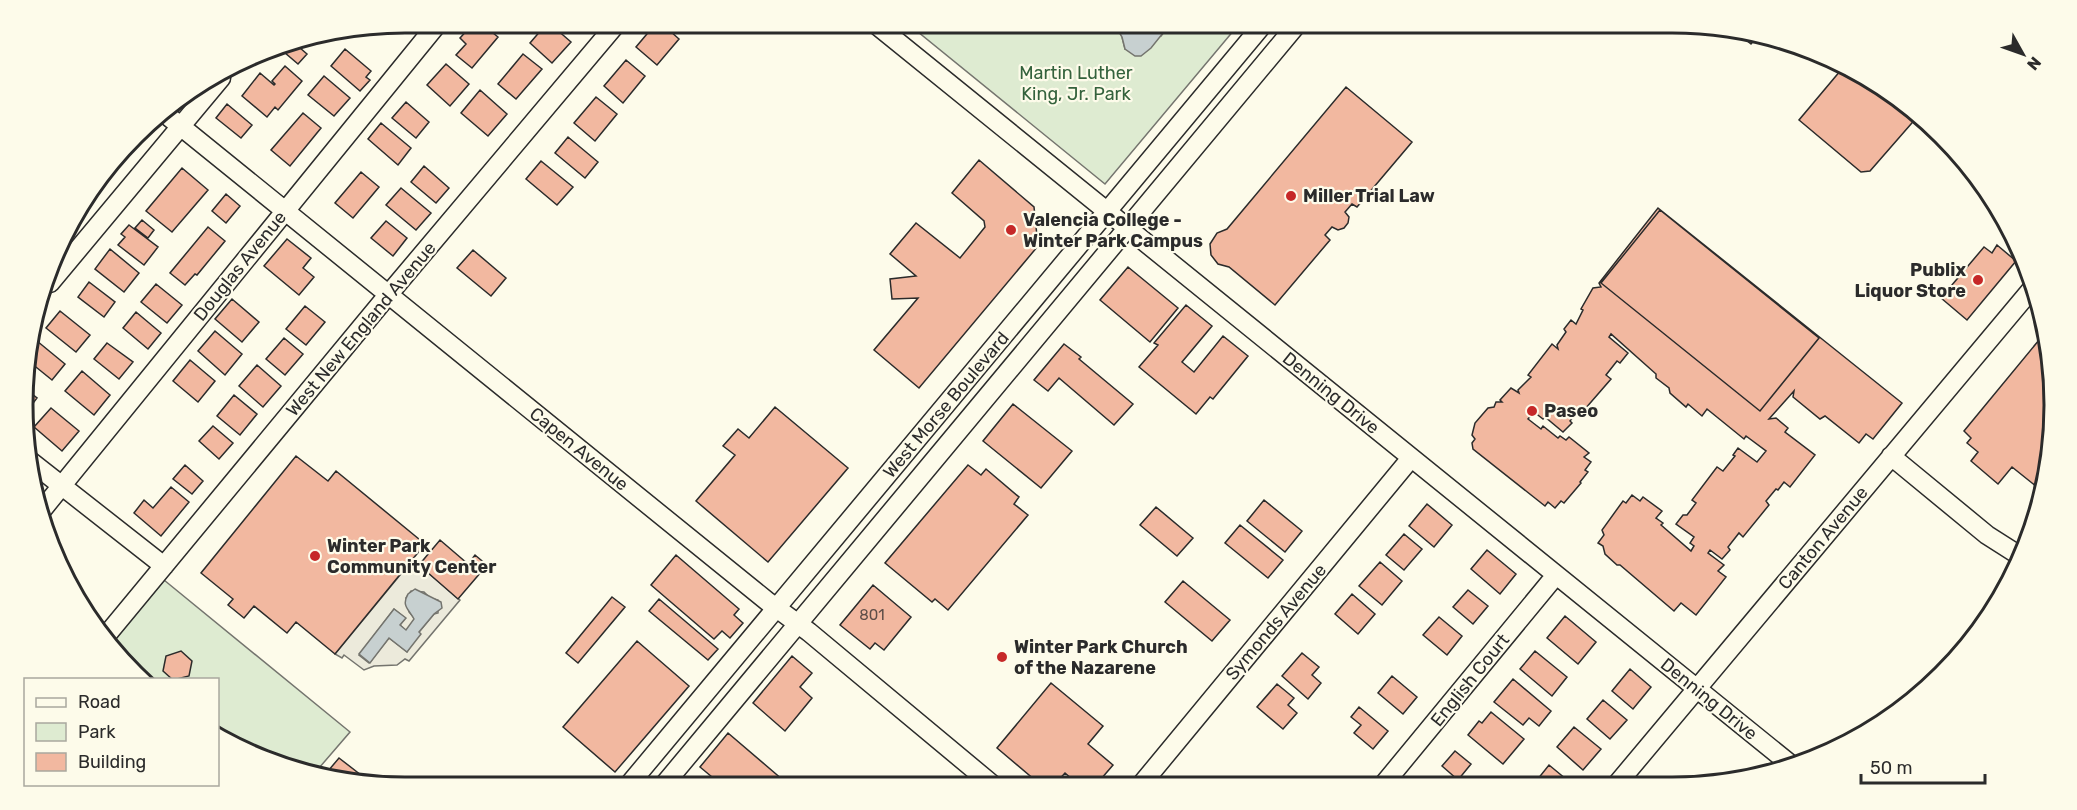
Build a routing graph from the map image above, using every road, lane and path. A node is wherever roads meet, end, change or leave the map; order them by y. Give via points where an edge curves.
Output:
1 (430, 33) edge
2 (609, 33) edge
3 (887, 33) edge
4 (1256, 33) edge
5 (1290, 33) edge
6 (215, 86) edge
7 (170, 117) edge
8 (181, 127) junction
9 (284, 212) junction
10 (1107, 212) junction
11 (1128, 229) junction
12 (57, 275) edge
13 (388, 295) junction
14 (2027, 295) edge
15 (1891, 456) junction
16 (1411, 458) junction
17 (38, 467) edge
18 (62, 486) junction
19 (47, 504) edge
20 (2014, 552) edge
21 (164, 566) junction
22 (1556, 575) junction
23 (776, 608) junction
24 (798, 624) junction
25 (110, 631) edge
26 (1697, 689) junction
27 (1784, 759) edge
28 (635, 777) edge
29 (670, 777) edge
30 (983, 777) edge
31 (1147, 777) edge
32 (1390, 777) edge
33 (1623, 777) edge

1 - 9 street, Douglas Avenue
2 - 13 street, West New England Avenue
3 - 10 street, Denning Drive
4 - 10 street, West Morse Boulevard
5 - 11 street, West Morse Boulevard
6 - 8 street
7 - 8 street, Capen Avenue
8 - 9 street, Capen Avenue
8 - 12 street
9 - 13 street, Capen Avenue
9 - 18 street, Douglas Avenue
10 - 11 street, Denning Drive
10 - 23 street, West Morse Boulevard
11 - 16 street, Denning Drive
11 - 24 street, West Morse Boulevard
13 - 21 street, West New England Avenue
13 - 23 street, Capen Avenue
14 - 15 street, Canton Avenue
15 - 20 street via 1987,535
15 - 26 street, Canton Avenue
16 - 22 street, Denning Drive
16 - 31 street, Symonds Avenue
17 - 18 street
18 - 19 street, Douglas Avenue
18 - 21 street
21 - 25 street, West New England Avenue
22 - 26 street, Denning Drive
22 - 32 street, English Court
23 - 24 street, Capen Avenue
23 - 28 street, West Morse Boulevard
24 - 29 street, West Morse Boulevard
24 - 30 street, Capen Avenue
26 - 27 street, Denning Drive
26 - 33 street, Canton Avenue

